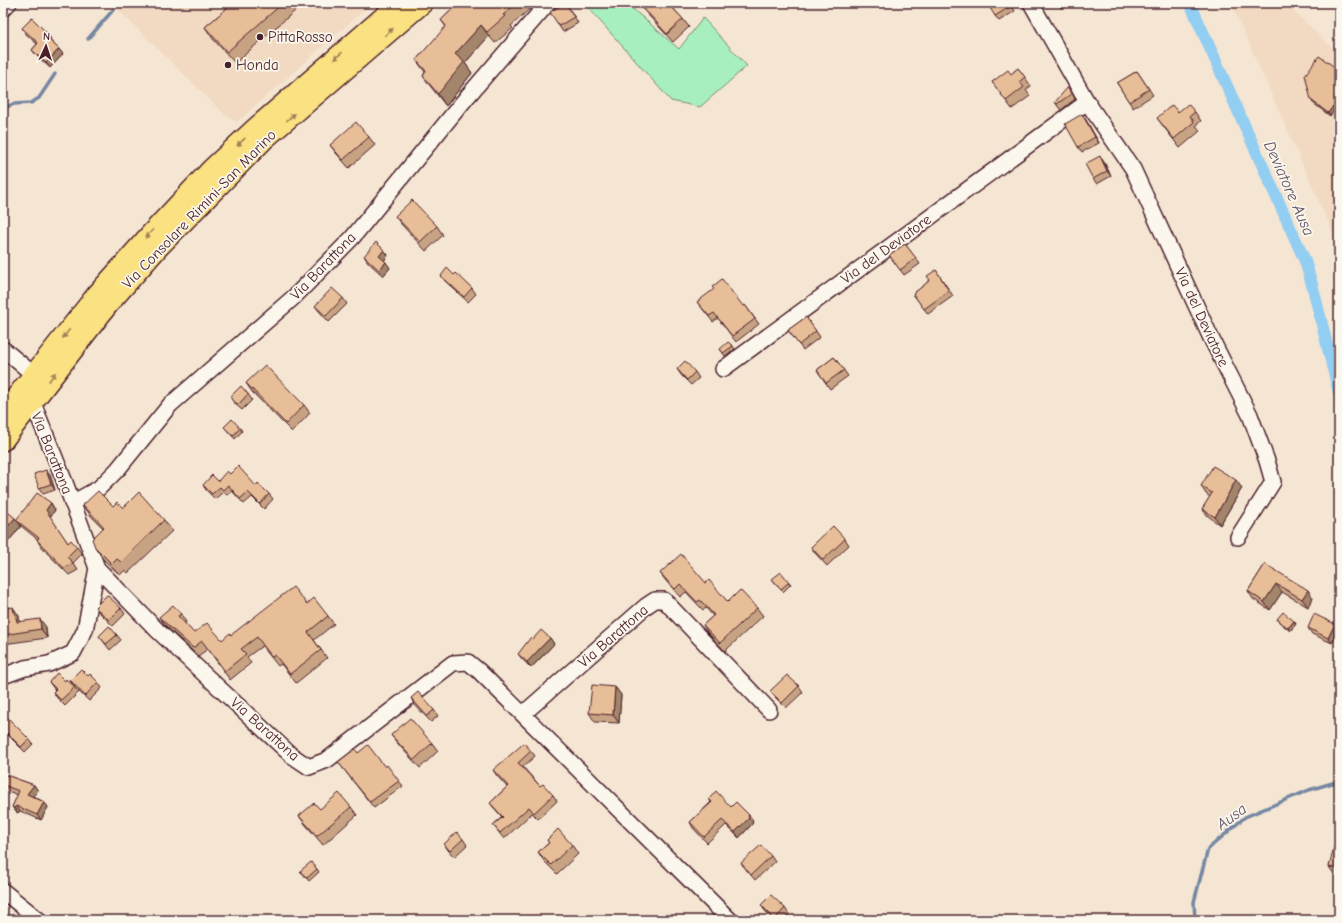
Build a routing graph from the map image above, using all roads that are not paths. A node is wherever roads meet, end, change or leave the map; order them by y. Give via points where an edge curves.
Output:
1 (9, 3) edge
2 (400, 3) edge
3 (423, 3) edge
4 (548, 3) edge
5 (1032, 3) edge
6 (3, 9) edge
7 (1087, 102) junction
8 (3, 349) edge
9 (723, 369) dead end
10 (33, 374) junction
11 (33, 403) junction
12 (3, 413) edge
13 (3, 441) edge
14 (72, 503) junction
15 (1238, 537) dead end
16 (97, 568) junction
17 (3, 676) edge
18 (769, 710) dead end
19 (523, 714) junction
20 (3, 891) edge
21 (39, 920) edge
22 (730, 920) edge

1 - 6 street
2 -> 10 main road, Via Consolare Rimini-San Marino via 211,169 96,295
11 -> 3 main road, Via Consolare Rimini-San Marino via 109,304 215,188 265,139
4 - 14 street, Via Barattona via 352,238 294,297 170,405 118,469 99,488
5 - 7 street, Via del Deviatore
7 - 9 street, Via del Deviatore
7 - 15 street, Via del Deviatore via 1133,169 1261,443 1273,482
8 - 10 street
10 - 11 street
10 - 12 main road, Via Consolare Rimini-San Marino
11 - 13 main road, Via Consolare Rimini-San Marino
11 - 14 street, Via Barattona
14 - 16 street, Via Barattona
16 - 17 street via 85,630 73,653 49,664 25,668
16 - 19 street, Via Barattona via 158,631 291,755 309,767 327,760 453,663 468,662
18 - 19 street, Via Barattona via 664,600 655,600
19 - 22 street, Via Barattona
20 - 21 street

